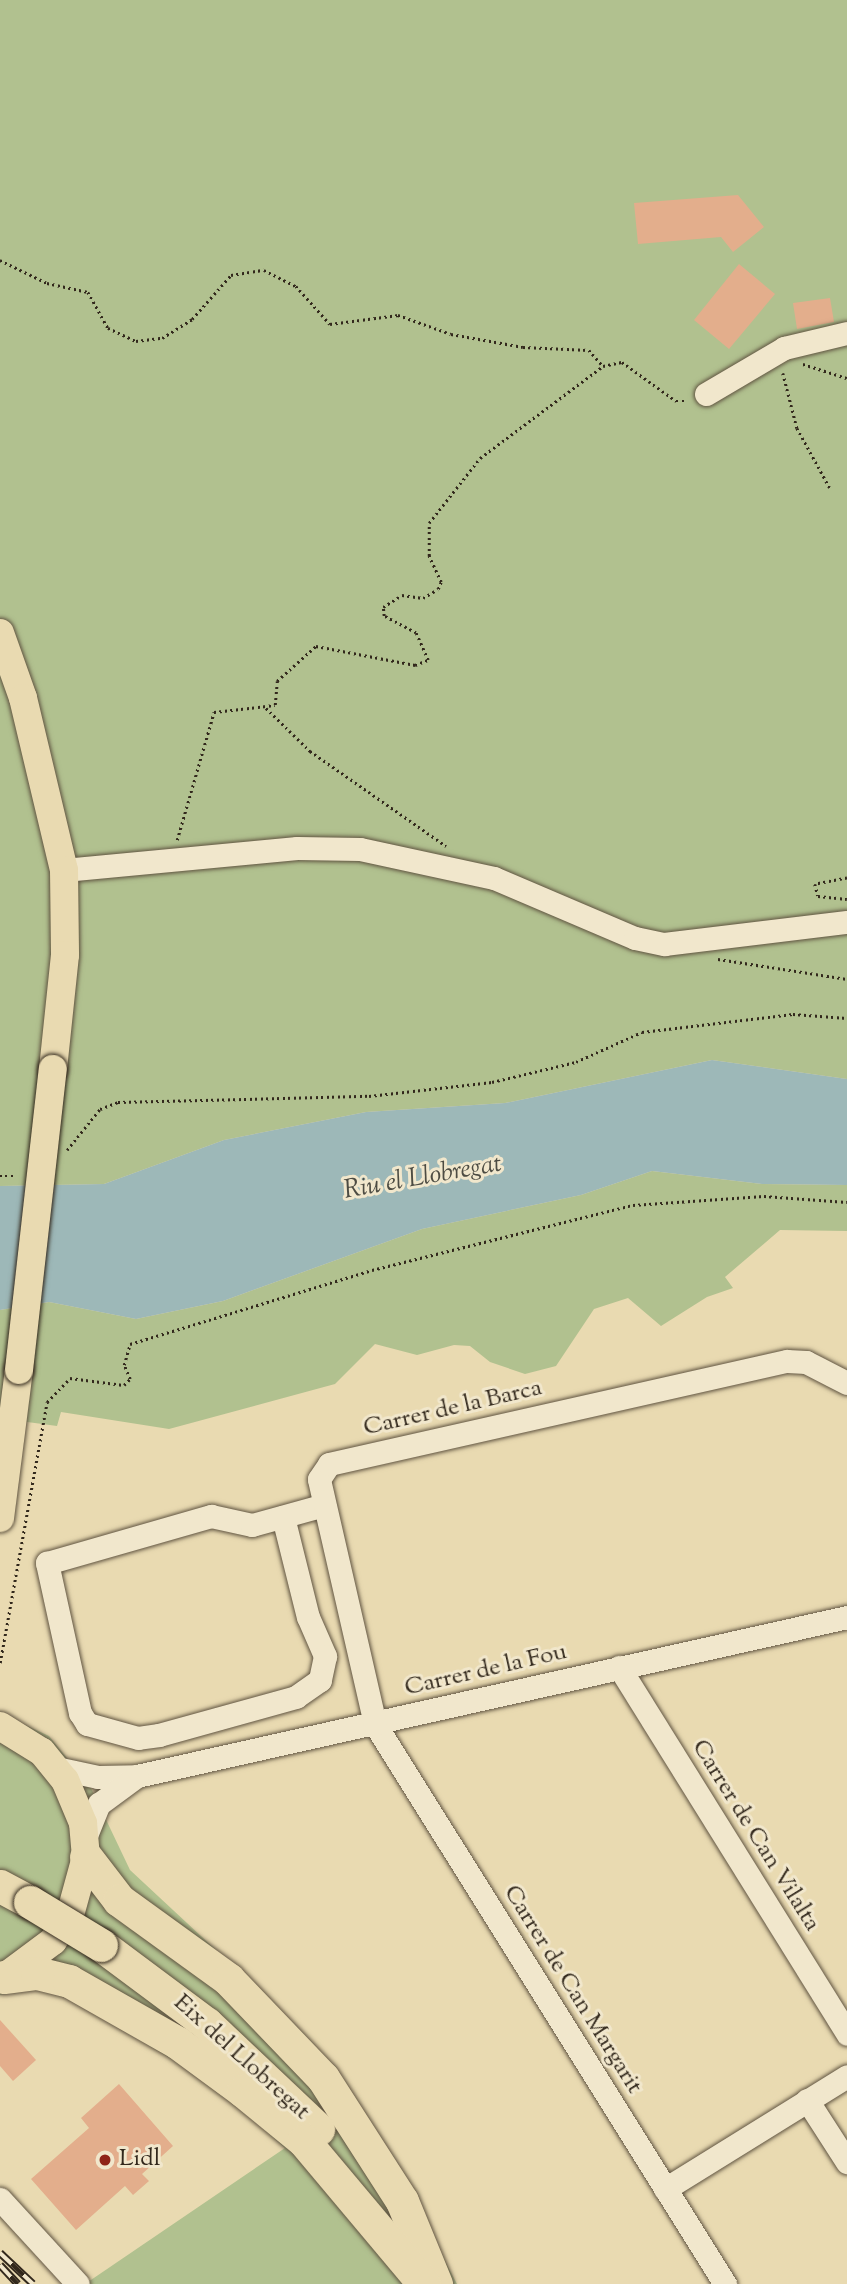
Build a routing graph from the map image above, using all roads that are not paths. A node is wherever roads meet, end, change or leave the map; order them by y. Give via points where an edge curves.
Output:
1 (847, 333) edge
2 (706, 394) road end
3 (0, 633) edge
4 (64, 870) junction
5 (847, 922) edge
6 (847, 1383) edge
7 (324, 1505) junction
8 (283, 1517) junction
9 (0, 1518) edge
10 (847, 1618) edge
11 (619, 1667) junction
12 (375, 1724) junction
13 (2, 1725) edge
14 (56, 1768) junction
15 (137, 1776) junction
16 (85, 1848) junction
17 (0, 1886) edge
18 (2, 1978) edge
19 (847, 2034) edge
20 (847, 2076) edge
21 (807, 2100) junction
22 (847, 2162) edge
23 (665, 2189) junction
24 (0, 2199) edge
25 (78, 2284) edge
26 (427, 2284) edge
27 (436, 2284) edge
28 (725, 2284) edge

1 - 2 street via 784,348
3 - 4 main road via 23,698
4 - 5 street via 359,849 514,885 635,938 664,944
4 - 9 main road, bridge via 65,955
6 - 7 street, Carrer de la Barca via 806,1362 787,1361 329,1464 319,1479
7 - 8 street
7 - 12 street, Carrer de la Barca
8 - 8 street via 252,1525 211,1516 47,1563 80,1713 87,1724 149,1736 296,1698 314,1686 325,1668 325,1656 307,1617
10 - 11 street, Carrer de la Fou
11 - 12 street, Carrer de la Fou
11 - 19 street, Carrer de Can Vilalta
12 - 15 street, Carrer de la Fou
12 - 23 street, Carrer de Can Margarit
13 - 14 main road
14 - 15 street, Carrer de la Fou via 98,1777
14 - 16 main road via 73,1794
15 - 16 street, Carrer de la Fou via 99,1804
16 - 18 main road via 81,1887 64,1924 30,1962
16 - 27 highway via 119,1900 228,1979 323,2078 402,2201
17 - 26 highway, Eix del Llobregat, bridge via 173,1994 287,2097 364,2182
18 - 26 highway via 37,1973 69,1981 178,2043 304,2141
20 - 21 street
21 - 22 street
21 - 23 street
23 - 28 street, Carrer de Can Margarit
24 - 25 street

